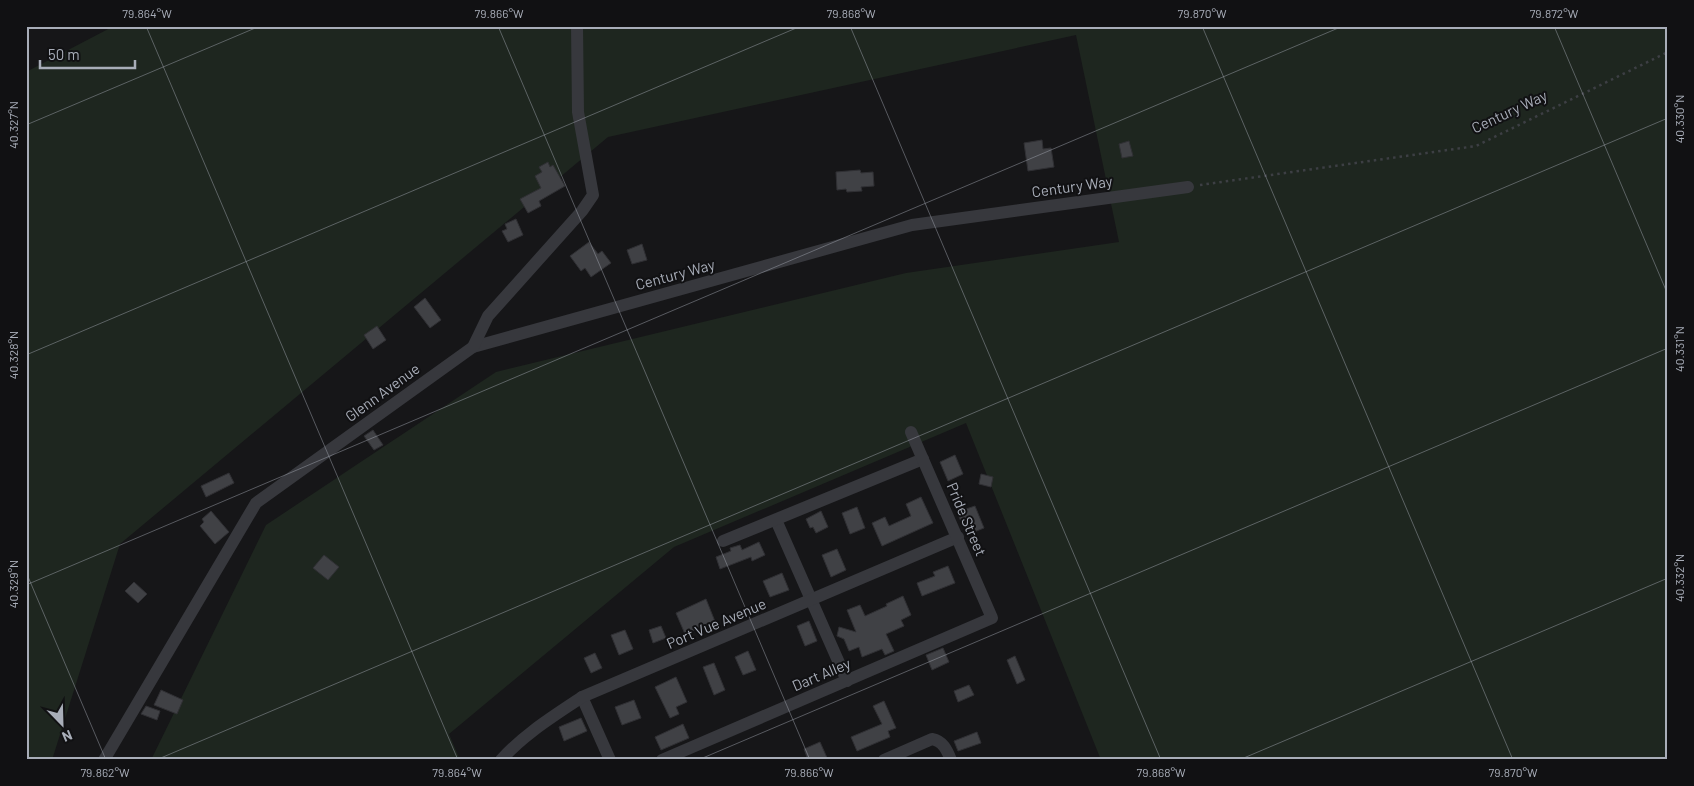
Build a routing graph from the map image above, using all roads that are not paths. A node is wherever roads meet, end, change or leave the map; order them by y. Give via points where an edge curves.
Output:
1 (577, 26) edge
2 (1188, 186) road end
3 (473, 347) junction
4 (912, 432) dead end
5 (923, 459) junction
6 (776, 520) junction
7 (958, 538) junction
8 (724, 542) dead end
9 (811, 600) junction
10 (992, 618) joint
11 (847, 681) junction
12 (582, 697) junction
13 (512, 755) edge
14 (104, 760) edge
15 (501, 760) edge
16 (610, 760) edge
17 (662, 760) edge
18 (884, 760) edge
19 (951, 760) edge

1 - 3 street, Glenn Avenue via 578,112 592,194 582,211 488,316
2 - 3 street, Century Way via 912,225
3 - 14 street, Glenn Avenue via 256,504
4 - 5 street, Pride Street
5 - 6 street
5 - 7 street, Pride Street
6 - 8 street
6 - 9 street
7 - 9 street, Port Vue Avenue
7 - 10 street, Pride Street
9 - 11 street
9 - 12 street, Port Vue Avenue
10 - 11 street, Dart Alley
11 - 17 street, Dart Alley
12 - 13 street, Port Vue Avenue via 534,730
12 - 16 street
13 - 15 street, Port Vue Avenue
18 - 19 street via 932,739 944,746

